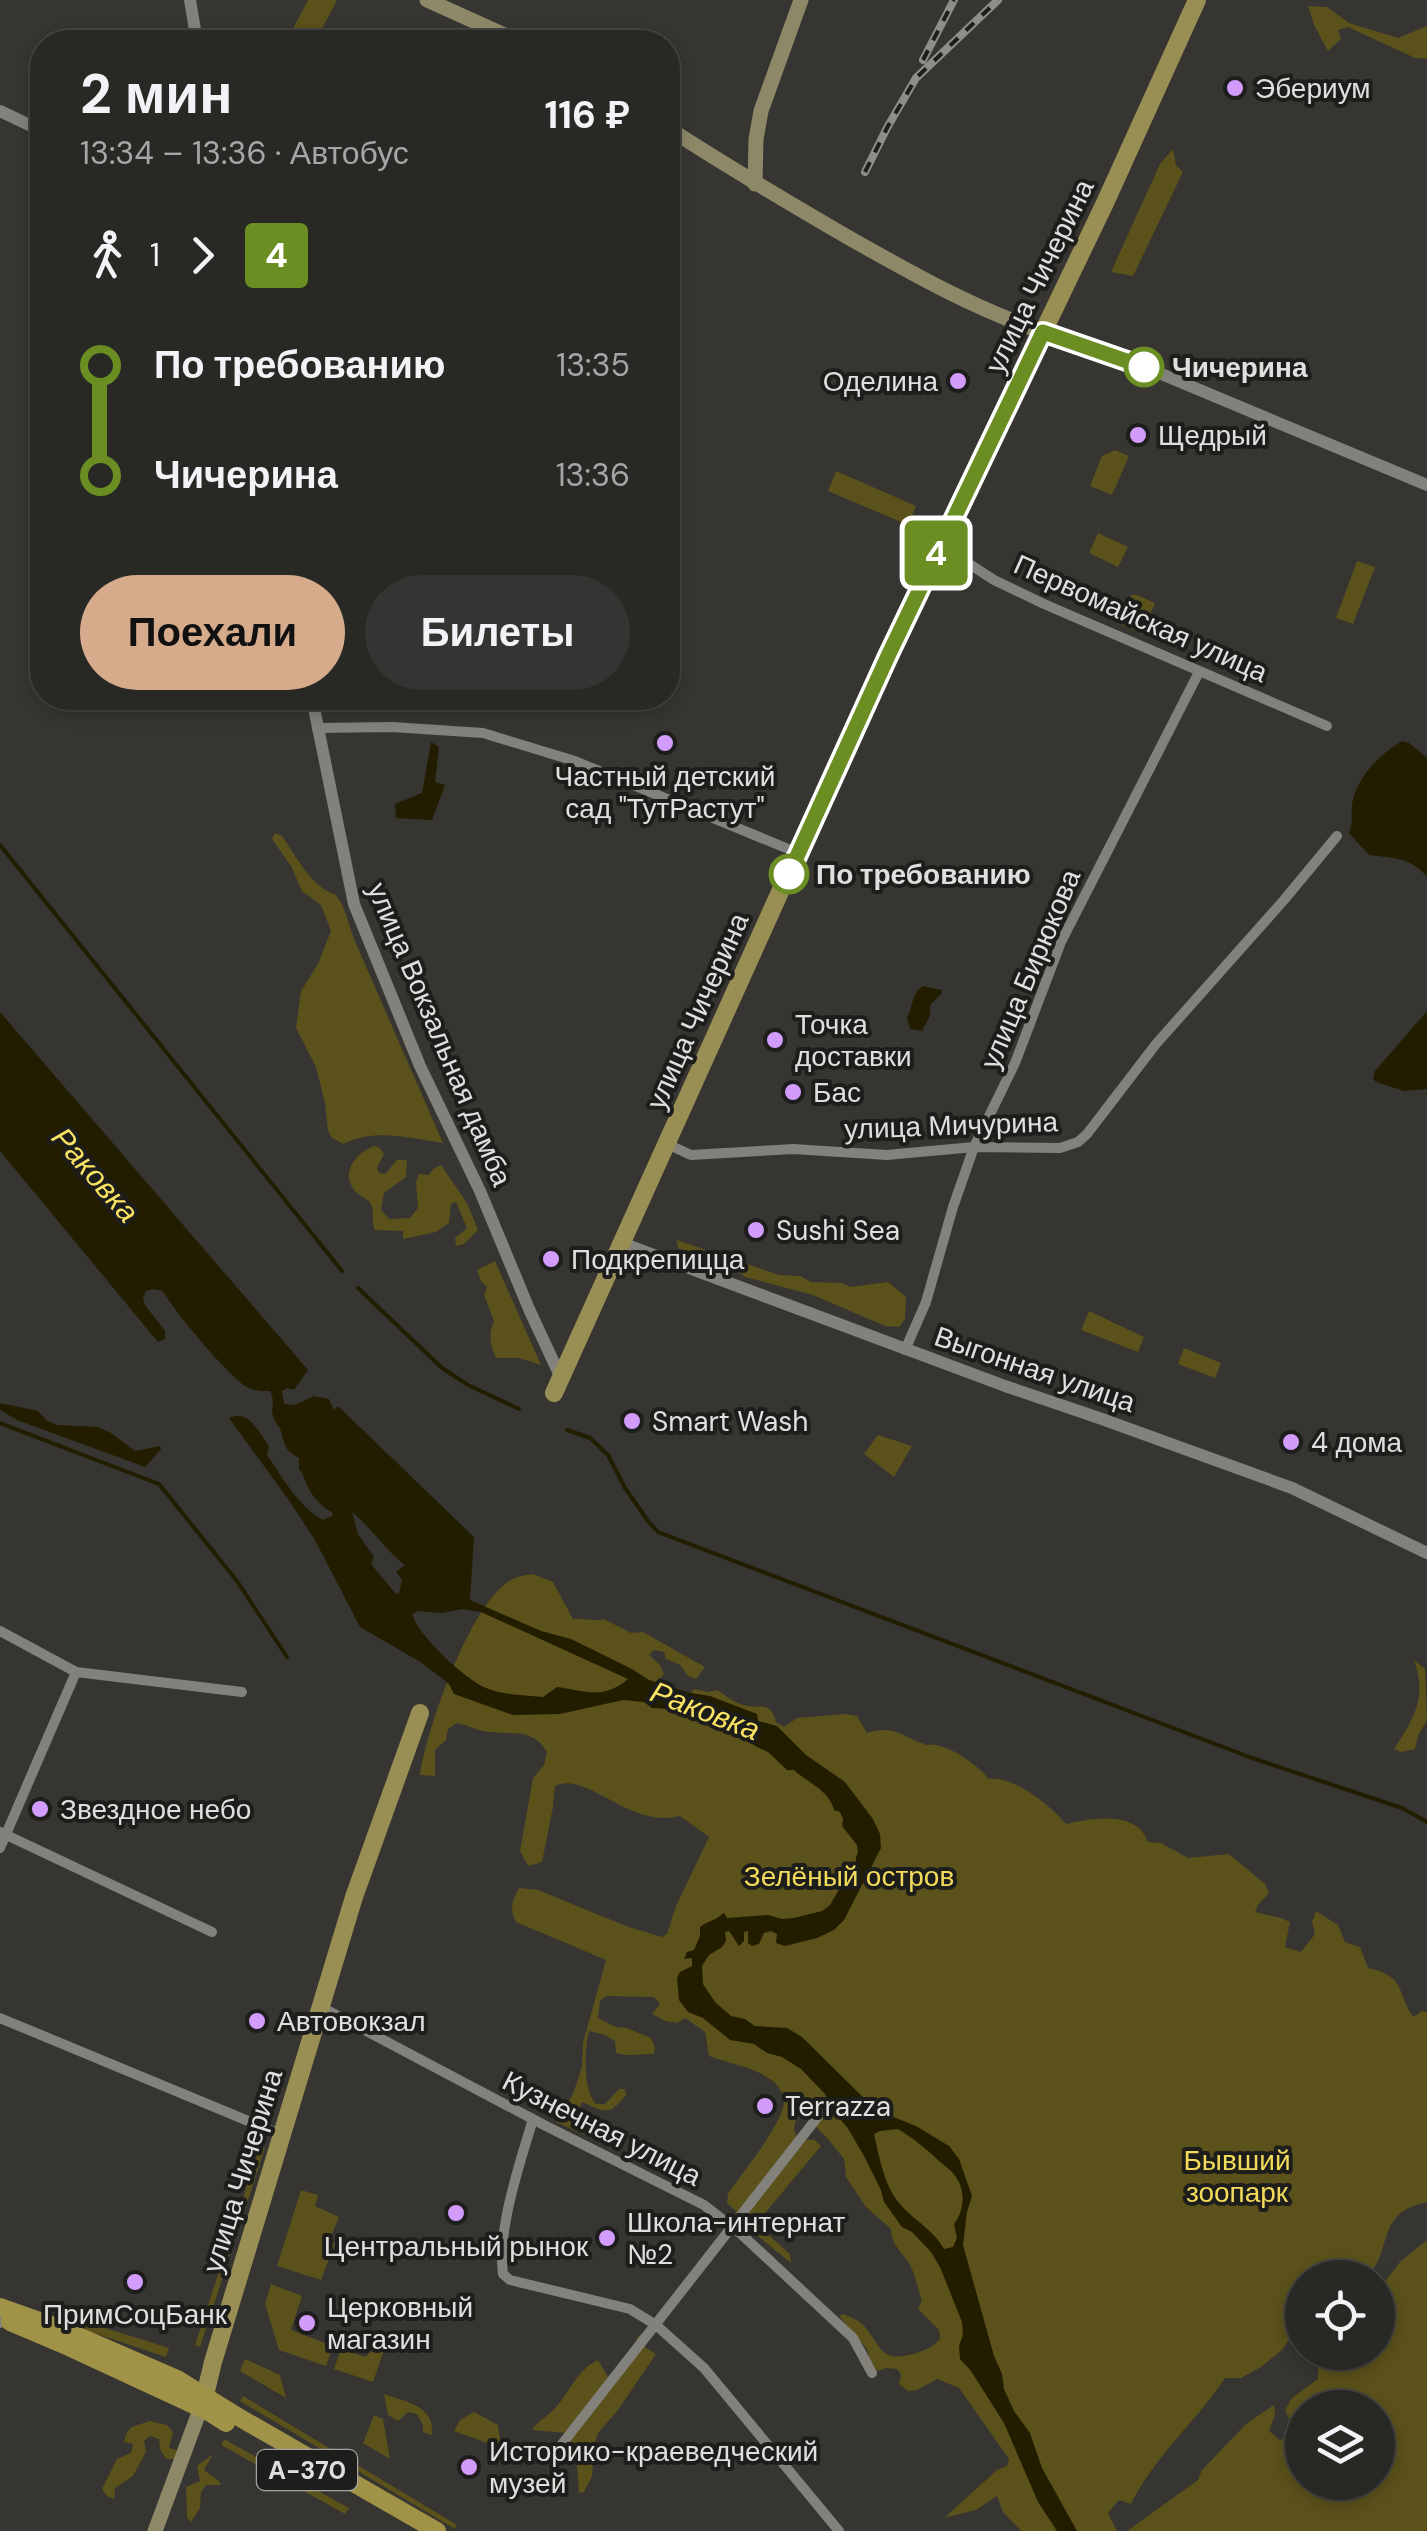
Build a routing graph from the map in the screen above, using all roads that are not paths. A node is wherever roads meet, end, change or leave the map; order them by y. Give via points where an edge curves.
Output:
1 (190, 0) edge
2 (427, 0) edge
3 (802, 0) edge
4 (1196, 0) edge
5 (196, 30) edge
6 (493, 30) edge
7 (0, 111) edge
8 (30, 125) edge
9 (680, 136) edge
10 (755, 184) junction
11 (1043, 332) junction
12 (1427, 485) edge
13 (940, 546) junction
14 (1199, 672) junction
15 (314, 710) edge
16 (1327, 726) dead end
17 (317, 728) junction
18 (1337, 836) dead end
19 (798, 853) junction
20 (667, 1144) junction
21 (974, 1147) junction
22 (622, 1243) junction
23 (906, 1350) junction
24 (557, 1386) joint
25 (1427, 1553) edge
26 (0, 1631) edge
27 (76, 1672) junction
28 (242, 1692) dead end
29 (420, 1714) dead end
30 (3, 1833) edge
31 (0, 1848) edge
32 (212, 1932) dead end
33 (321, 2007) junction
34 (0, 2018) edge
35 (820, 2114) dead end
36 (533, 2119) junction
37 (282, 2135) junction
38 (731, 2226) junction
39 (1, 2315) edge
40 (656, 2325) junction
41 (872, 2374) dead end
42 (203, 2402) junction
43 (556, 2453) dead end
44 (155, 2531) edge
45 (414, 2531) edge
46 (437, 2531) edge
47 (839, 2531) edge

1 - 5 street
2 - 6 main road
3 - 10 main road via 761,111
4 - 11 main road, улица Чичерина
7 - 8 street
9 - 10 main road
10 - 11 main road via 938,287
11 - 12 street
11 - 13 main road, улица Чичерина
13 - 14 street, Первомайская улица via 994,580
13 - 19 main road, улица Чичерина
14 - 16 street, Первомайская улица
14 - 21 street, улица Бирюкова via 1061,942
15 - 17 street, улица Вокзальная дамба
17 - 19 street via 483,733 575,762
17 - 24 street, улица Вокзальная дамба via 354,904
18 - 21 street, улица Мичурина via 1078,1142 1040,1149
19 - 20 main road, улица Чичерина
20 - 21 street, улица Мичурина via 691,1155 794,1148 887,1155
20 - 22 main road, улица Чичерина
21 - 23 street, улица Бирюкова
22 - 23 street, Выгонная улица
22 - 24 main road, улица Чичерина
23 - 25 street, Выгонная улица via 1292,1488
26 - 27 street
27 - 28 street
27 - 30 street
29 - 33 main road, улица Чичерина
30 - 31 street
30 - 32 street
33 - 36 street, Кузнечная улица
33 - 37 main road, улица Чичерина
34 - 37 street
35 - 38 street
36 - 38 street, Кузнечная улица via 704,2205
36 - 40 street via 504,2238 503,2274 630,2309
37 - 42 main road, улица Чичерина
38 - 40 street
38 - 41 street, Кузнечная улица via 853,2338
39 - 42 highway, А-370
40 - 43 street
40 - 47 street via 704,2368
42 - 44 main road, улица Чичерина
42 - 45 highway, А-370
42 - 46 highway, А-370

